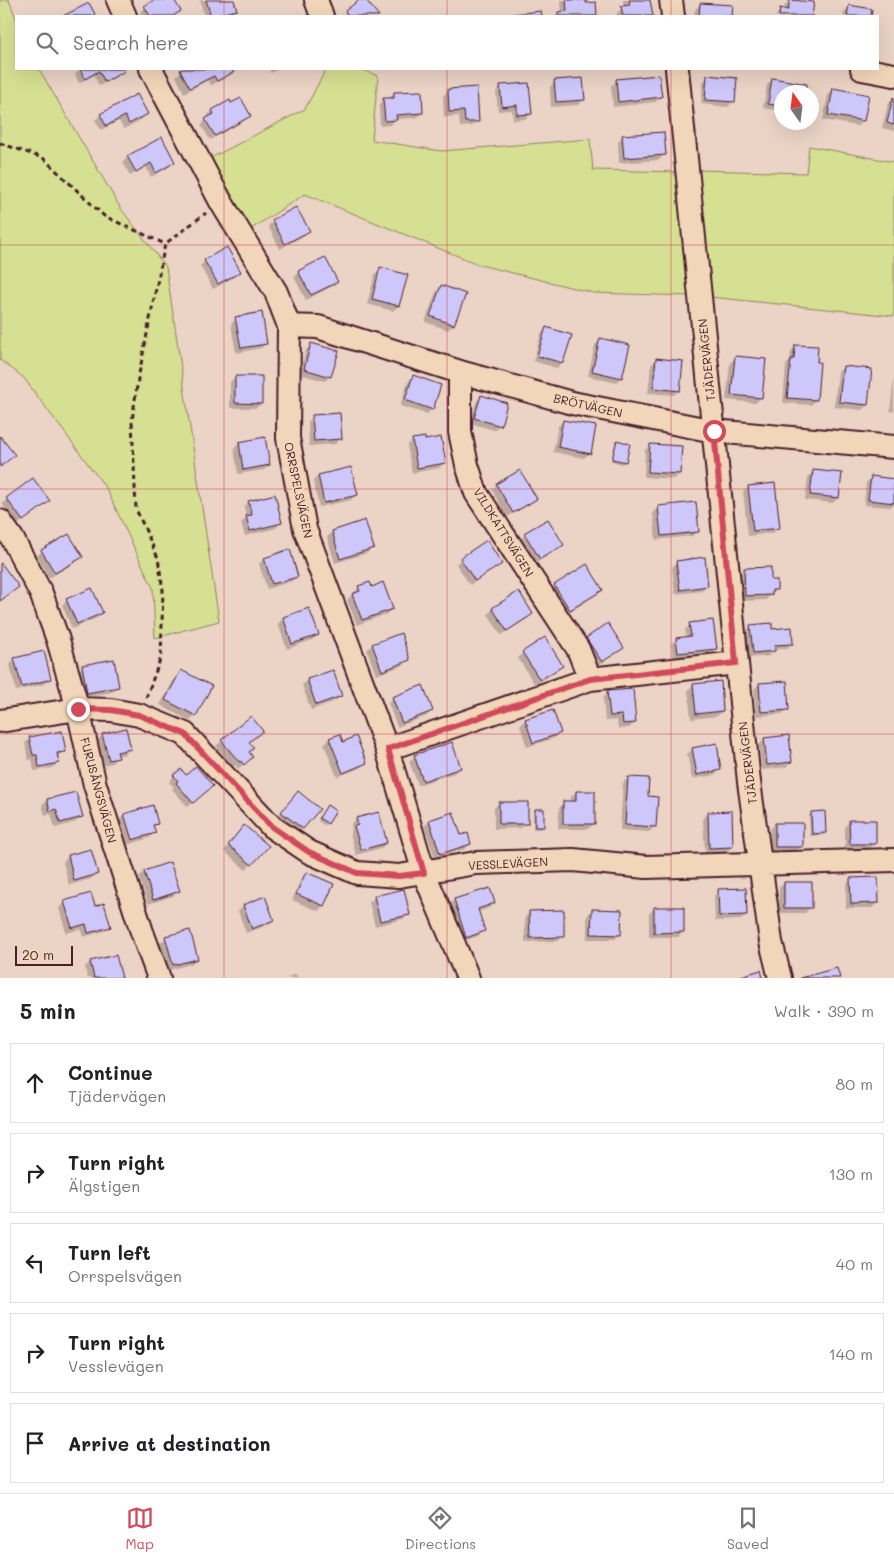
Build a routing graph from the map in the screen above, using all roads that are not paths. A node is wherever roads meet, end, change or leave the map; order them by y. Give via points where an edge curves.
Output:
1 (118, 0) edge
2 (316, 0) edge
3 (671, 0) edge
4 (125, 15) edge
5 (322, 15) edge
6 (673, 15) edge
7 (152, 70) edge
8 (677, 70) edge
9 (867, 70) edge
10 (894, 75) edge
11 (289, 326) junction
12 (460, 372) junction
13 (714, 431) junction
14 (894, 446) edge
15 (0, 521) edge
16 (736, 663) junction
17 (590, 679) junction
18 (78, 709) junction
19 (0, 721) edge
20 (388, 749) junction
21 (894, 860) edge
22 (760, 864) junction
23 (424, 873) junction
24 (159, 978) edge
25 (468, 978) edge
26 (780, 978) edge

1 - 4 street
2 - 5 street
3 - 6 street
7 - 11 street, ORRSPELSVÄGEN via 221,202 276,292
8 - 13 street, TJÄDERVÄGEN
9 - 10 street
11 - 12 street, BRÖTVÄGEN via 318,327
11 - 20 street, ORRSPELSVÄGEN via 288,438 306,529
12 - 13 street, BRÖTVÄGEN via 572,402
12 - 17 street, VILDKATTSVÄGEN via 460,432 476,493 578,649
13 - 14 street, BRÖTVÄGEN
13 - 16 street, TJÄDERVÄGEN
15 - 18 street, FURUSÅNGSVÄGEN via 42,593
16 - 17 street
16 - 22 street, TJÄDERVÄGEN
17 - 20 street
18 - 19 street, VESSLEVÄGEN
18 - 23 street, VESSLEVÄGEN via 139,715 185,734 272,827 309,852 357,873 399,876
18 - 24 street, FURUSÅNGSVÄGEN via 95,785
20 - 23 street, ORRSPELSVÄGEN
21 - 22 street, VESSLEVÄGEN
22 - 23 street, VESSLEVÄGEN via 646,867 573,860 476,863
22 - 26 street, TJÄDERVÄGEN via 770,942
23 - 25 street, ORRSPELSVÄGEN

